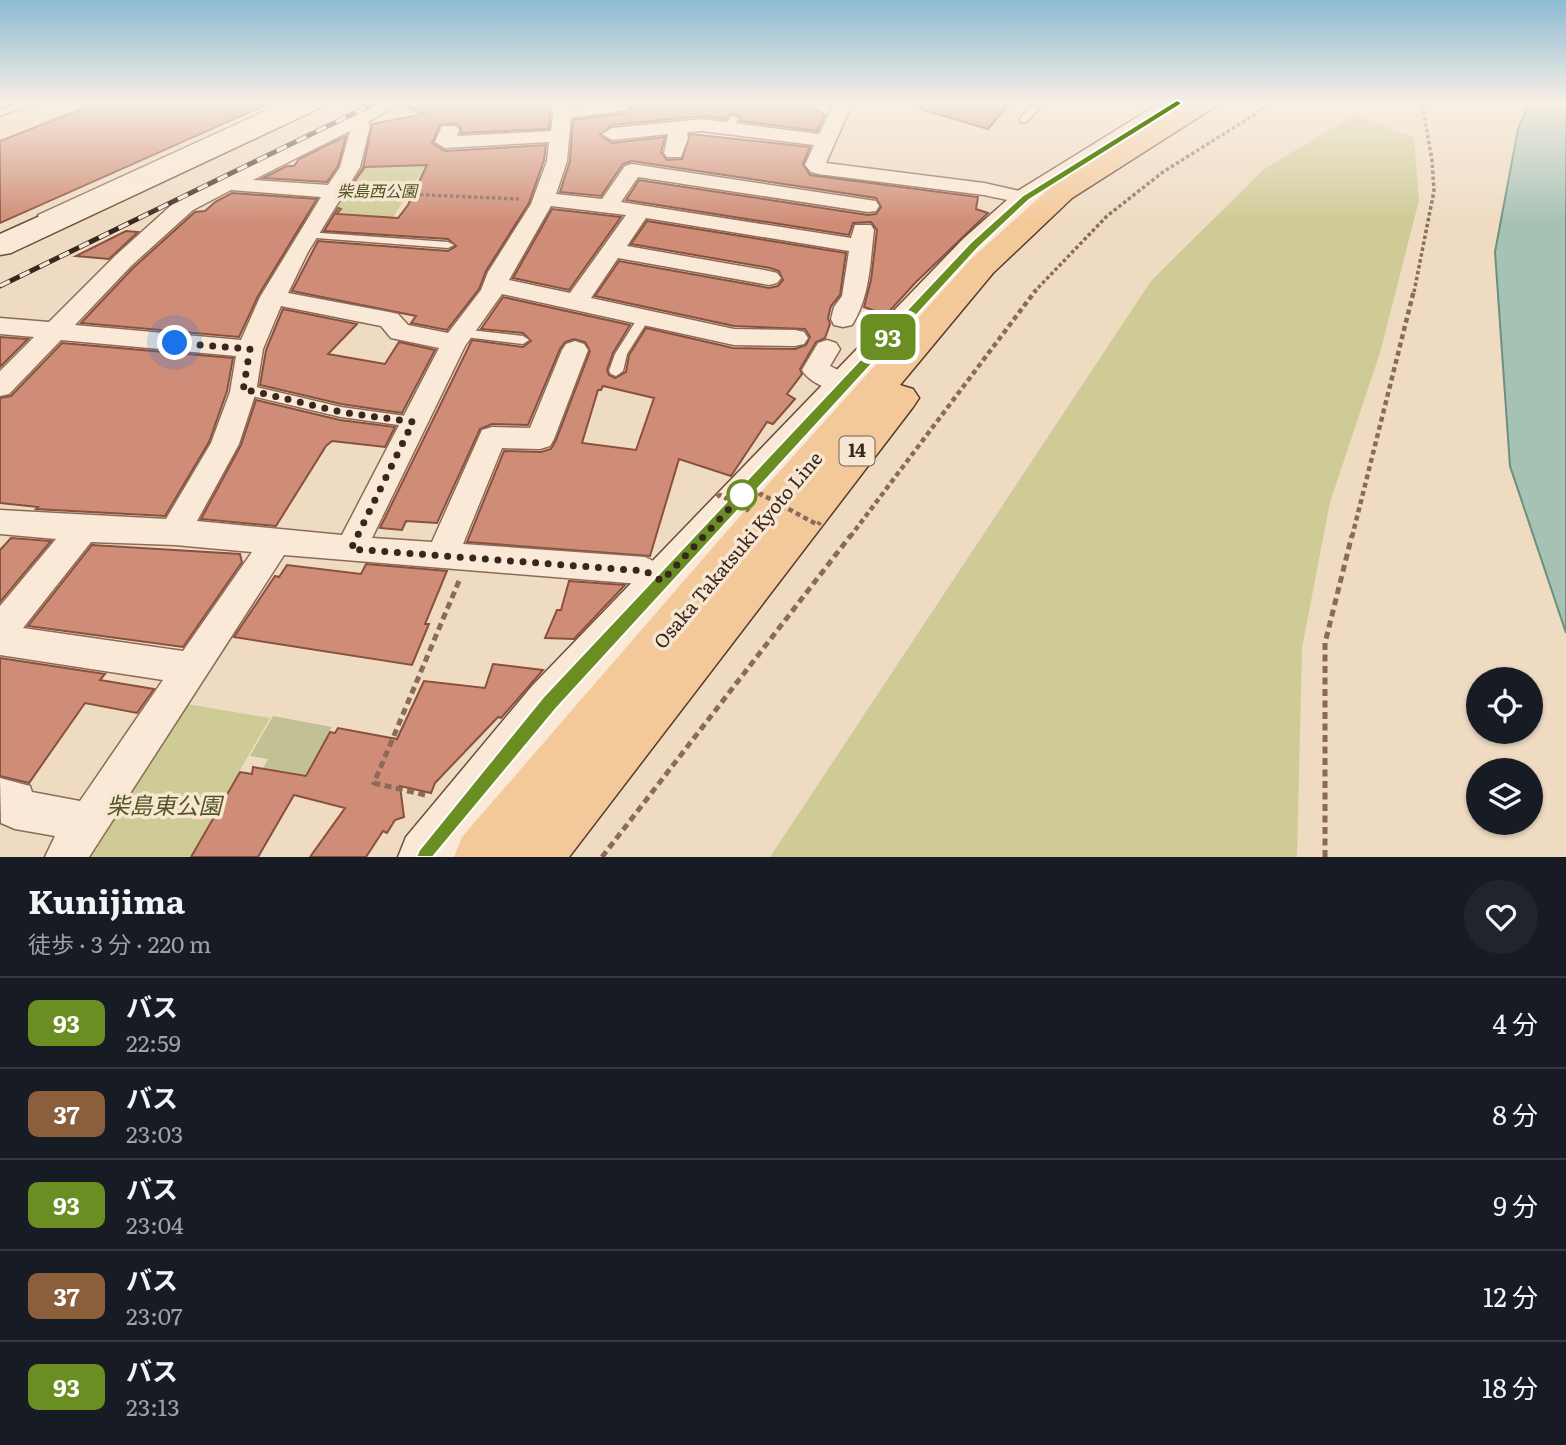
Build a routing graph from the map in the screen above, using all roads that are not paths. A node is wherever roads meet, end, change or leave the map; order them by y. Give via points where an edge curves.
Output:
1 (201, 143) edge
2 (224, 143) edge
3 (311, 143) edge
4 (356, 143) edge
5 (558, 143) edge
6 (792, 143) edge
7 (825, 143) edge
8 (1113, 143) edge
9 (1140, 143) edge
10 (1171, 143) edge
11 (822, 149) junction
12 (878, 176) junction
13 (227, 184) junction
14 (335, 192) junction
15 (1026, 198) junction
16 (544, 199) junction
17 (608, 206) junction
18 (868, 206) junction
19 (640, 211) junction
20 (729, 226) junction
21 (0, 234) edge
22 (307, 235) junction
23 (448, 245) dead end
24 (0, 246) edge
25 (860, 246) junction
26 (612, 250) junction
27 (705, 266) junction
28 (769, 278) dead end
29 (494, 287) junction
30 (272, 297) junction
31 (575, 303) junction
32 (643, 319) junction
33 (843, 319) dead end
34 (0, 326) edge
35 (55, 331) junction
36 (458, 338) junction
37 (794, 338) dead end
38 (523, 340) dead end
39 (250, 349) junction
40 (827, 349) dead end
41 (575, 350) dead end
42 (615, 371) dead end
43 (845, 384) junction
44 (0, 387) edge
45 (243, 391) junction
46 (413, 422) junction
47 (4, 527) edge
48 (83, 529) junction
49 (175, 532) junction
50 (276, 542) junction
51 (351, 549) junction
52 (456, 557) junction
53 (662, 581) junction
54 (0, 631) edge
55 (0, 640) edge
56 (190, 668) junction
57 (0, 797) edge
58 (88, 822) junction
59 (65, 857) edge
60 (426, 857) edge
61 (482, 857) edge
62 (534, 857) edge

1 - 21 lane
2 - 24 street
3 - 13 street
4 - 14 street via 350,167
5 - 16 street
6 - 11 street
7 - 11 street
8 - 15 street
9 - 61 main road, Osaka Takatsuki Kyoto Line / 14 via 1062,192 982,266 775,505
10 - 62 main road, Osaka Takatsuki Kyoto Line / 14 via 1087,196 1004,276 802,518
11 - 12 street via 815,165 818,168
12 - 15 street
12 - 18 street
13 - 14 street
13 - 35 street via 185,205
14 - 22 street
15 - 43 street via 974,246
16 - 17 street
16 - 29 street
17 - 18 street via 632,170
17 - 19 street
18 - 25 street
19 - 20 street
19 - 26 street
20 - 25 street
20 - 27 street
22 - 23 lane
22 - 30 street
25 - 33 street via 854,298
26 - 27 street
26 - 31 street
27 - 28 street
29 - 31 street
29 - 36 street
30 - 36 street via 388,320 400,332
30 - 39 street
31 - 32 street
32 - 37 street via 734,337
32 - 42 lane
34 - 35 street
35 - 39 street
35 - 44 street
36 - 38 lane
36 - 46 street
39 - 45 street
40 - 43 street via 815,370
41 - 52 street via 540,439 492,437
43 - 53 street
45 - 46 lane
45 - 49 street via 225,444
46 - 51 street
47 - 48 street
48 - 49 street
48 - 54 street
49 - 50 street
50 - 51 street
50 - 56 street
51 - 52 street
52 - 53 street via 645,571
53 - 60 street via 550,703
55 - 56 street
56 - 58 street
57 - 58 street via 16,800 15,809
58 - 59 street

